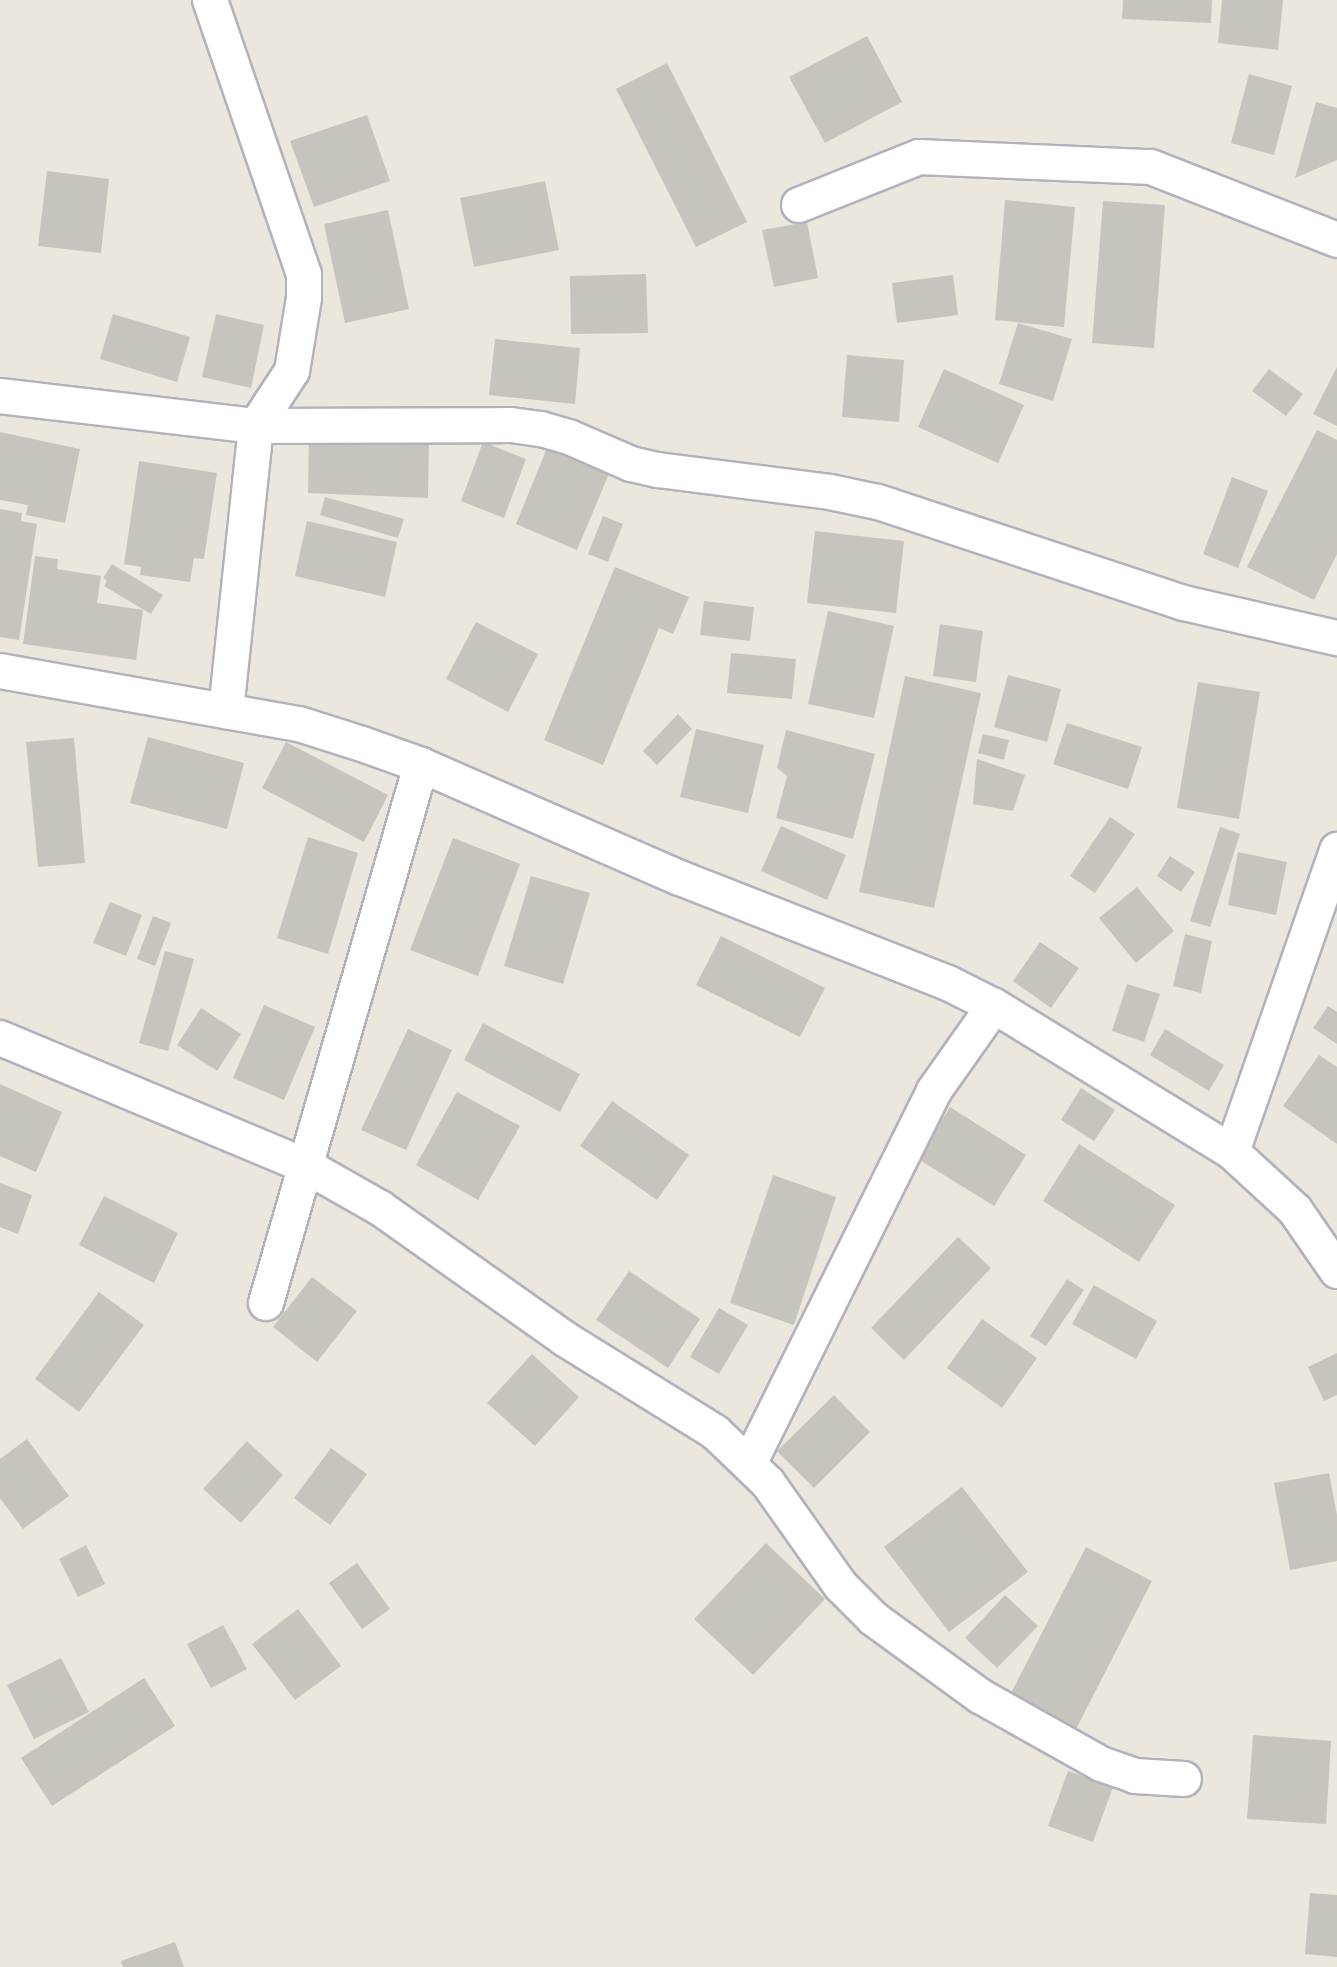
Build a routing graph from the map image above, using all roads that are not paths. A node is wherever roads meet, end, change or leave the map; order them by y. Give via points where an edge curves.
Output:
1 (210, 0) edge
2 (799, 205) dead end
3 (1337, 240) edge
4 (0, 396) edge
5 (256, 426) junction
6 (1337, 638) edge
7 (0, 671) edge
8 (226, 711) junction
9 (421, 765) junction
10 (1337, 850) edge
11 (994, 1006) junction
12 (0, 1038) edge
13 (1232, 1152) junction
14 (306, 1166) junction
15 (1337, 1271) edge
16 (266, 1303) dead end
17 (750, 1462) junction
18 (1184, 1779) dead end

1 - 5 street via 304,274 295,363
2 - 3 street via 919,157 1151,167
4 - 5 street
5 - 6 street via 541,429 658,470 878,502 1184,603
5 - 8 street
7 - 8 street
8 - 9 street via 299,724
9 - 11 street
9 - 14 street
10 - 13 street
11 - 13 street
11 - 17 street via 934,1091
12 - 14 street
13 - 15 street via 1295,1210
14 - 16 street
14 - 17 street via 380,1208 565,1339 715,1432
17 - 18 street via 841,1586 874,1619 980,1696 1048,1737 1135,1776

